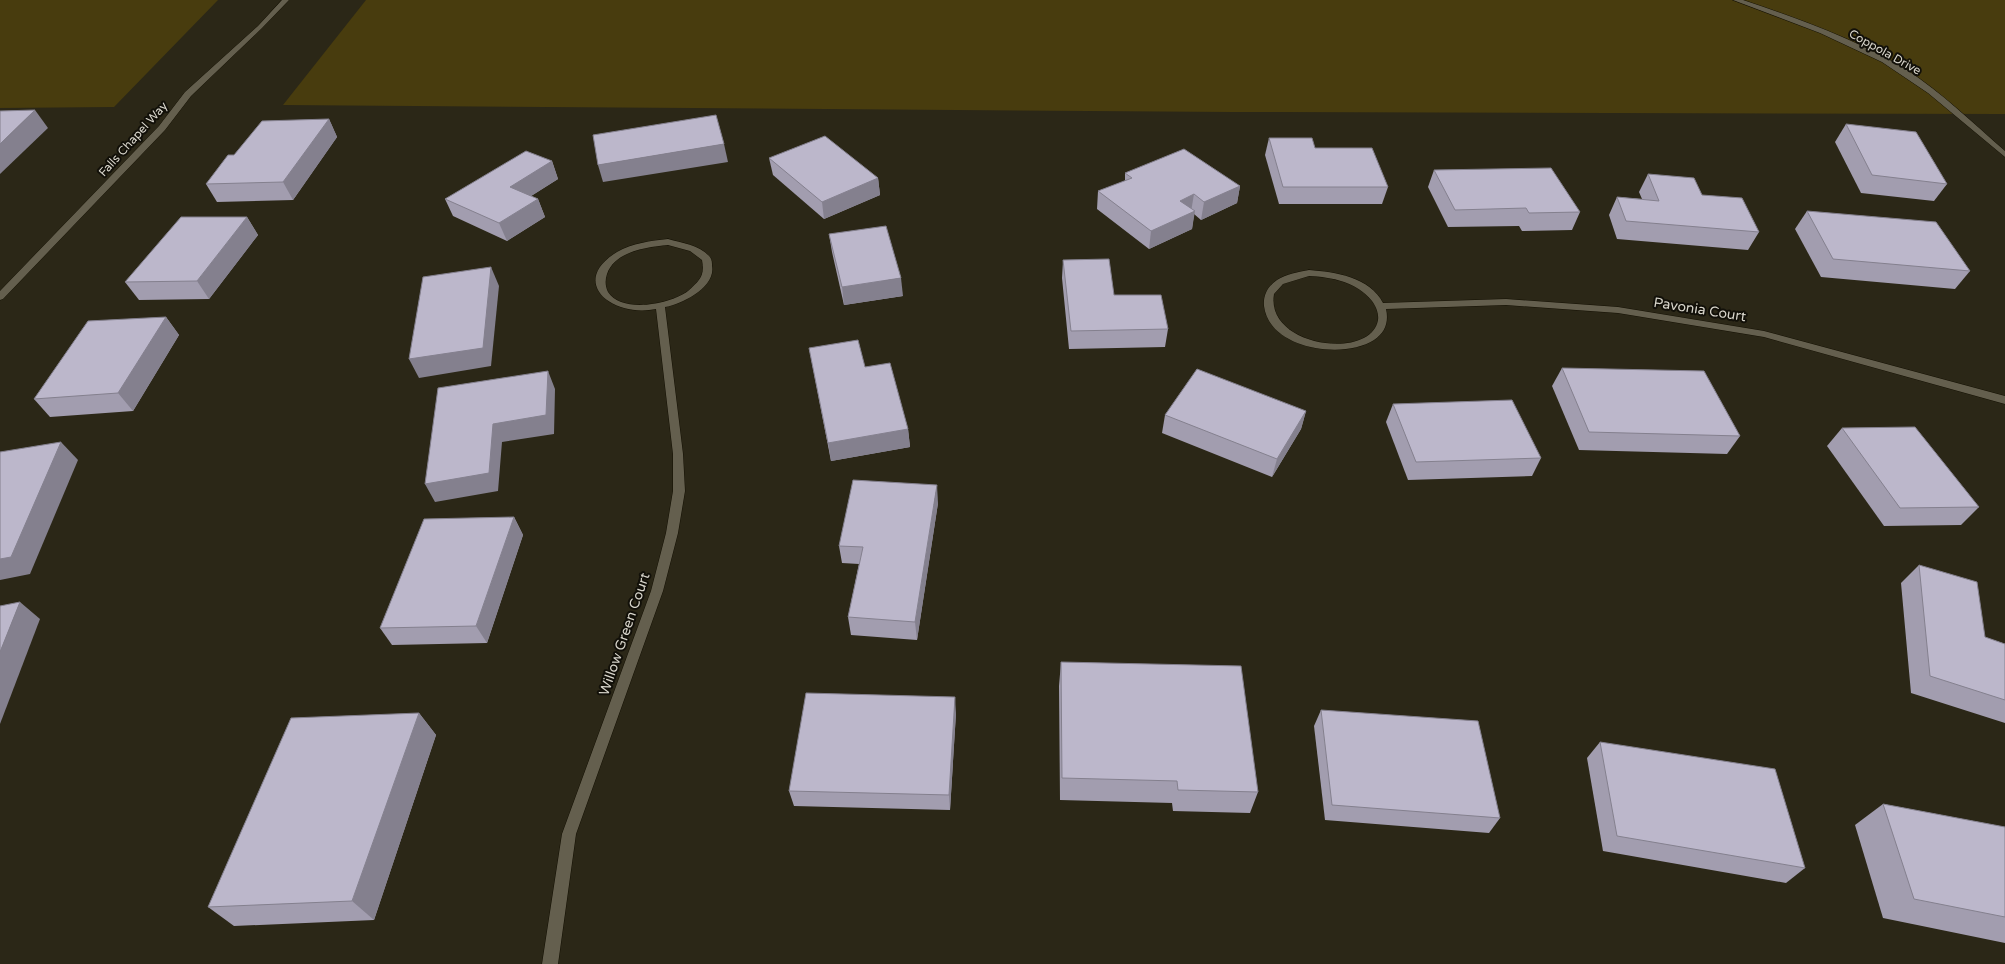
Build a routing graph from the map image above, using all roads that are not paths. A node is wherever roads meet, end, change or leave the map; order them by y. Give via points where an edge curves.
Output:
1 (286, 0) edge
2 (1736, 0) edge
3 (2005, 155) edge
4 (0, 296) edge
5 (660, 306) junction
6 (1382, 306) junction
7 (2005, 400) edge
8 (550, 964) edge

1 - 4 street, Falls Chapel Way via 188,94 162,128
2 - 3 street, Coppola Drive via 1798,20 1904,72 1939,97
5 - 5 street via 679,301 695,292 705,281 709,270 706,259 698,250 668,242 649,244 631,249 605,267 600,279 602,290 610,299 624,306
5 - 8 street, Willow Green Court via 678,454 677,505 657,591 569,834
6 - 6 street via 1361,285 1327,274 1309,273 1280,282 1271,291 1267,301 1272,318 1288,334 1305,342 1342,347 1366,341 1382,328
6 - 7 street, Pavonia Court via 1506,302 1618,310 1764,334

